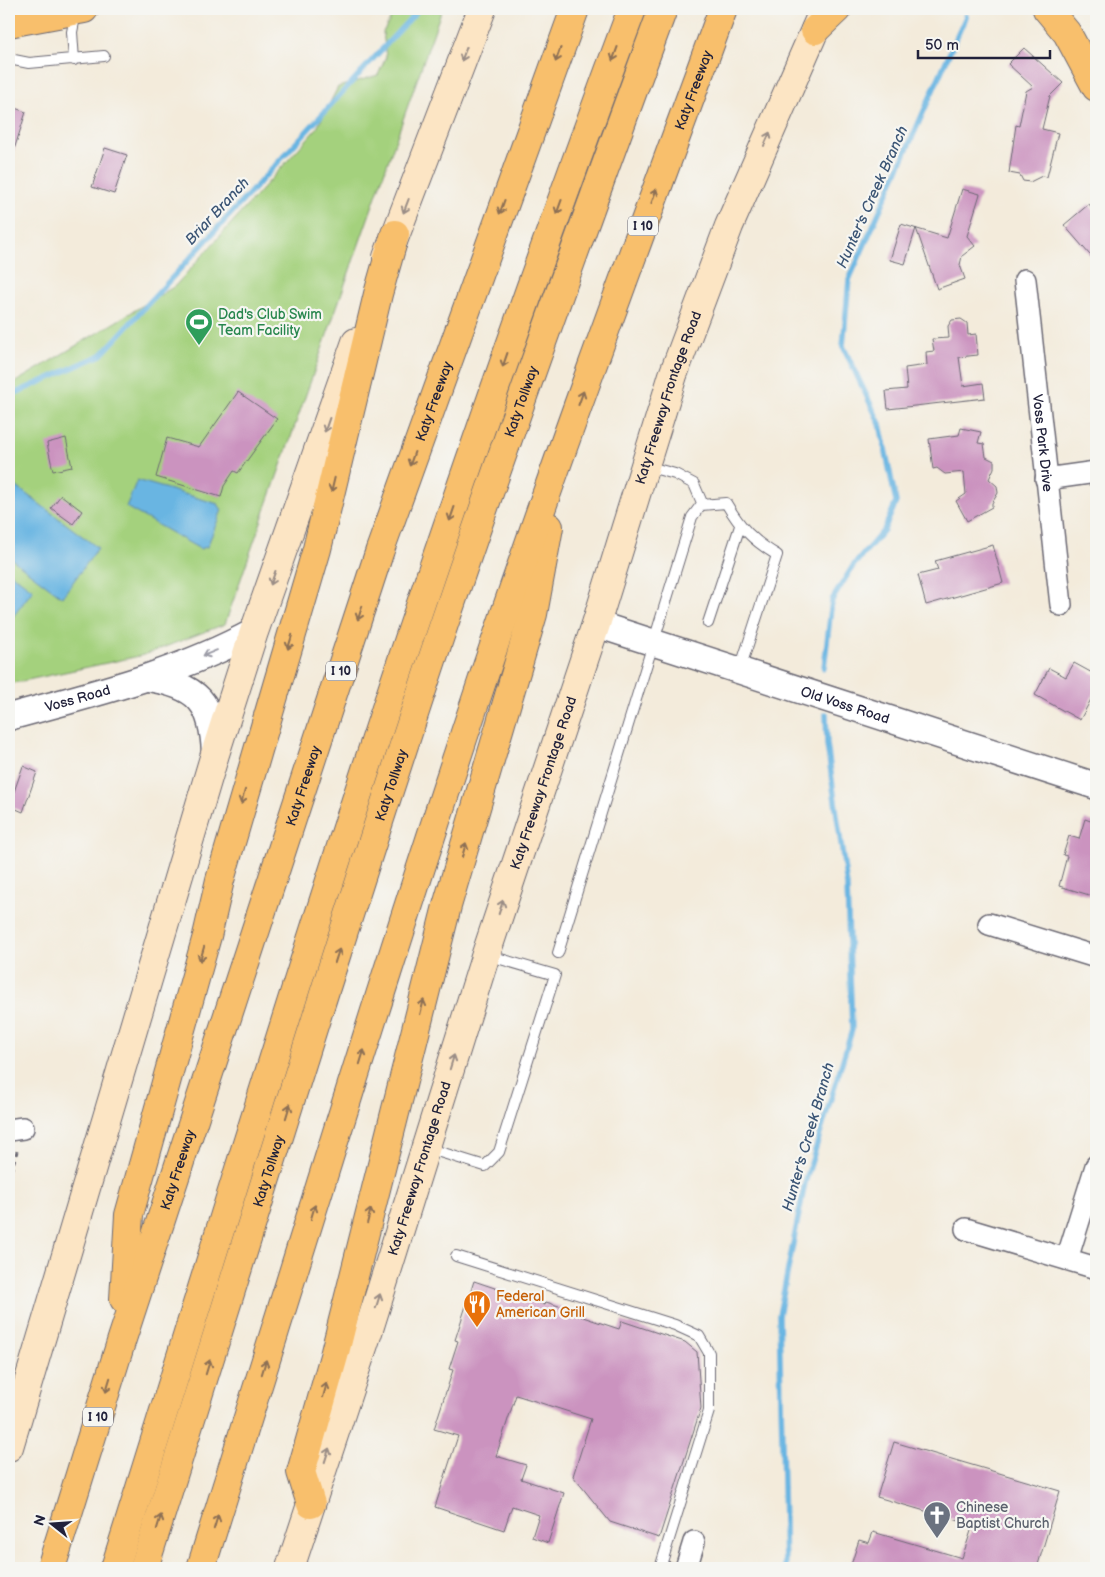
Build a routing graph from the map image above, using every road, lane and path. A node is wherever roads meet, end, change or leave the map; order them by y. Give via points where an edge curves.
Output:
1 (482, 9) edge
2 (575, 9) edge
3 (632, 9) edge
4 (662, 9) edge
5 (723, 9) edge
6 (837, 9) edge
7 (1047, 9) edge
8 (72, 14) edge
9 (818, 16) edge
10 (9, 22) edge
11 (104, 56) dead end
12 (9, 59) edge
13 (74, 60) junction
14 (1096, 87) edge
15 (396, 234) junction
16 (1025, 280) dead end
17 (564, 444) junction
18 (645, 466) junction
19 (1096, 472) edge
20 (1046, 478) junction
21 (703, 505) junction
22 (740, 526) junction
23 (1061, 605) dead end
24 (708, 623) dead end
25 (596, 624) junction
26 (254, 632) junction
27 (654, 643) junction
28 (740, 670) junction
29 (148, 678) junction
30 (9, 717) edge
31 (215, 754) junction
32 (1096, 786) edge
33 (989, 924) dead end
34 (558, 953) dead end
35 (486, 954) junction
36 (1096, 957) edge
37 (16, 1129) edge
38 (426, 1147) junction
39 (1096, 1166) edge
40 (9, 1178) edge
41 (966, 1229) dead end
42 (456, 1256) dead end
43 (1067, 1258) junction
44 (1096, 1268) edge
45 (122, 1339) junction
46 (9, 1447) edge
47 (311, 1504) junction
48 (694, 1542) dead end
49 (51, 1568) edge
50 (115, 1568) edge
51 (144, 1568) edge
52 (201, 1568) edge
53 (290, 1568) edge
54 (672, 1568) edge
55 (686, 1568) edge

1 -> 15 main road
2 -> 45 main road, Katy Freeway / I 10 via 380,550
3 -> 50 main road, Katy Tollway via 517,324 408,642
51 -> 4 main road, Katy Tollway via 438,641
17 -> 5 main road, Katy Freeway / I 10
6 - 9 main road
7 - 14 main road via 1067,33
8 - 10 main road
8 - 13 lane
18 -> 9 main road, Katy Freeway Frontage Road via 673,375 729,226
11 - 13 lane
12 - 13 lane via 29,63
15 -> 26 main road
15 -> 45 main road via 378,294 315,555 220,880 129,1215
16 - 20 street, Voss Park Drive
47 -> 17 main road via 300,1472 338,1338 447,906 533,614
52 -> 17 main road, Katy Freeway / I 10 via 422,867
18 - 21 lane via 675,474 694,484
18 - 25 main road, Katy Freeway Frontage Road
19 - 20 street
20 - 23 street, Voss Park Drive
21 - 22 lane via 726,503
21 - 27 lane via 692,517
22 - 24 lane
22 - 28 lane via 777,555
25 - 27 street, Old Voss Road
35 -> 25 main road, Katy Freeway Frontage Road
26 -> 29 street, Voss Road
26 - 31 main road
27 - 28 street, Old Voss Road
27 - 34 lane
28 - 32 street, Old Voss Road
29 - 30 street, Voss Road
29 - 31 street, Voss Road via 172,682 193,693 210,716
31 - 46 main road
33 - 36 street
38 -> 35 main road, Katy Freeway Frontage Road
35 - 38 lane via 555,975 499,1152 485,1166
37 - 40 path
47 -> 38 main road, Katy Freeway Frontage Road
39 - 43 street
41 - 43 street
42 - 54 lane via 675,1325 699,1336 709,1353 709,1411 661,1565
43 - 44 street
45 -> 49 main road, Katy Freeway / I 10
47 - 53 main road, Katy Freeway Frontage Road
48 - 55 street

